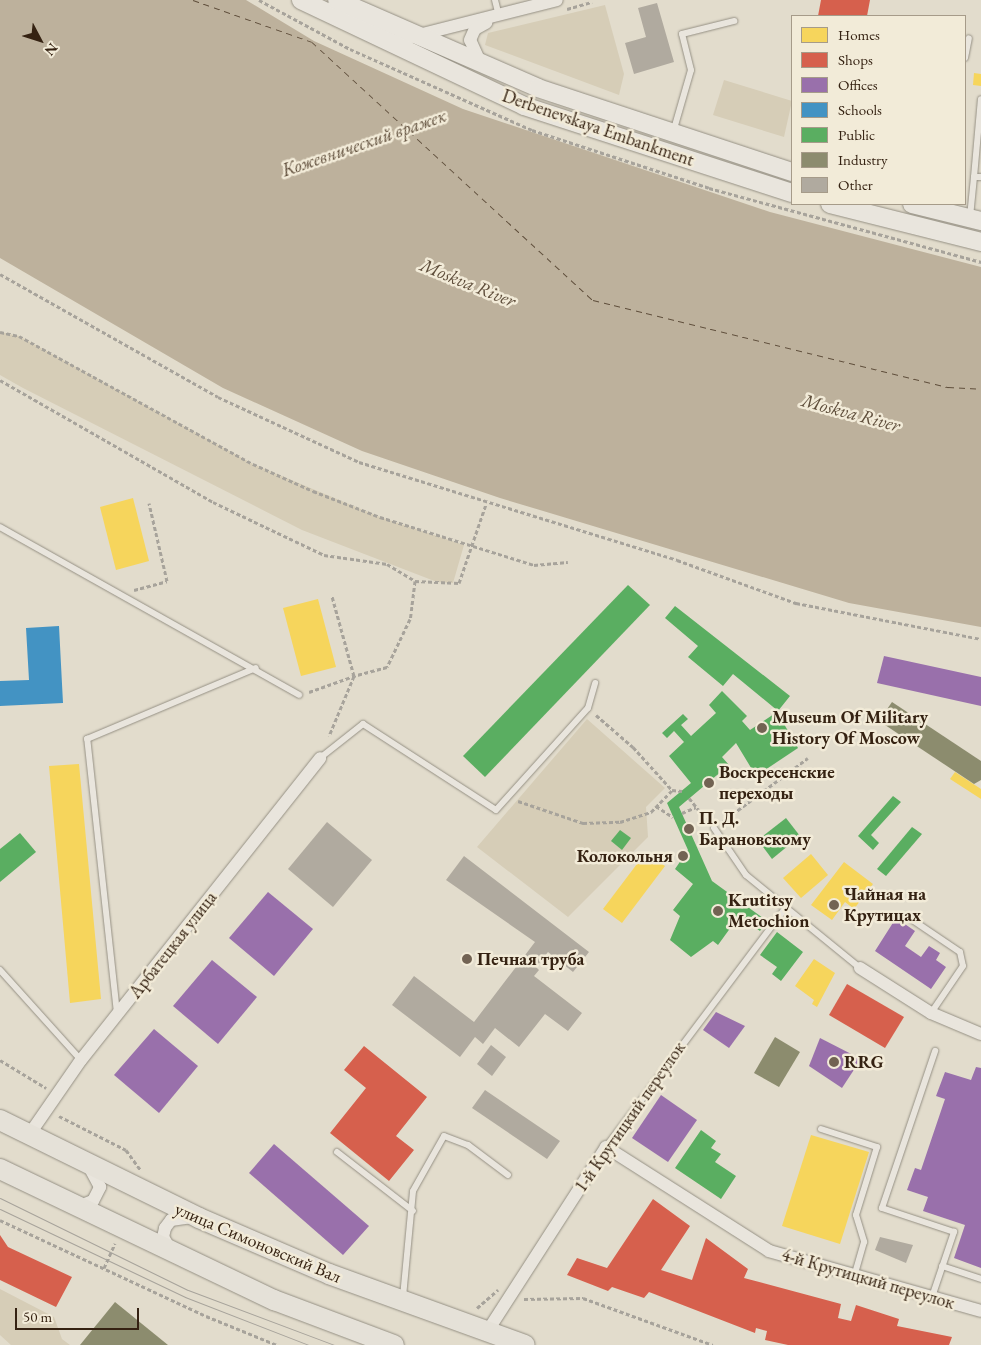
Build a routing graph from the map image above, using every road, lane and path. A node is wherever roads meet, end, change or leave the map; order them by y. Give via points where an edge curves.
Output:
1 (259, 0) edge
2 (301, 0) edge
3 (337, 0) edge
4 (495, 0) edge
5 (557, 0) edge
6 (499, 16) junction
7 (734, 21) dead end
8 (415, 36) junction
9 (969, 38) dead end
10 (387, 43) junction
11 (350, 49) dead end
12 (966, 53) edge
13 (489, 67) junction
14 (981, 99) edge
15 (674, 130) junction
16 (791, 172) edge
17 (978, 177) edge
18 (791, 193) edge
19 (834, 205) edge
20 (918, 205) edge
21 (975, 220) edge
22 (981, 242) edge
23 (0, 274) edge
24 (0, 332) edge
25 (0, 380) edge
26 (149, 503) dead end
27 (486, 504) junction
28 (0, 527) edge
29 (471, 547) junction
30 (568, 562) dead end
31 (415, 581) junction
32 (121, 594) junction
33 (332, 596) dead end
34 (981, 639) edge
35 (256, 668) junction
36 (354, 676) junction
37 (595, 683) dead end
38 (299, 696) joint
39 (588, 708) junction
40 (320, 758) junction
41 (808, 758) dead end
42 (672, 790) junction
43 (682, 791) dead end
44 (509, 796) junction
45 (689, 798) dead end
46 (656, 806) junction
47 (696, 807) junction
48 (682, 813) dead end
49 (673, 817) dead end
50 (714, 828) junction
51 (784, 910) junction
52 (911, 919) dead end
53 (860, 968) joint
54 (0, 970) edge
55 (931, 1013) junction
56 (117, 1016) junction
57 (981, 1034) edge
58 (935, 1051) dead end
59 (0, 1060) edge
60 (80, 1060) junction
61 (56, 1094) junction
62 (45, 1109) junction
63 (0, 1120) edge
64 (821, 1129) dead end
65 (28, 1135) junction
66 (606, 1147) junction
67 (337, 1152) dead end
68 (87, 1164) junction
69 (0, 1169) edge
70 (508, 1175) dead end
71 (146, 1176) dead end
72 (68, 1203) junction
73 (413, 1211) junction
74 (199, 1218) junction
75 (0, 1220) edge
76 (112, 1250) dead end
77 (182, 1259) junction
78 (942, 1266) junction
79 (104, 1268) junction
80 (854, 1276) junction
81 (981, 1279) edge
82 (509, 1295) junction
83 (932, 1297) junction
84 (403, 1301) junction
85 (470, 1306) dead end
86 (981, 1311) edge
87 (487, 1332) junction
88 (277, 1345) edge
89 (394, 1345) edge
90 (525, 1345) edge
91 (713, 1345) edge

1 - 11 path
2 - 10 main road, Derbenevskaya Embankment
3 - 8 main road, Derbenevskaya Embankment
4 - 6 lane
5 - 6 street
6 - 8 street
6 - 13 street via 475,29 471,36 473,52
7 - 15 lane via 682,34 691,70
8 - 10 street
8 - 13 main road, Derbenevskaya Embankment
9 - 12 lane
10 - 18 main road, Derbenevskaya Embankment via 524,106
13 - 15 main road, Derbenevskaya Embankment via 538,88
14 - 17 lane
15 - 16 main road, Derbenevskaya Embankment
17 - 21 lane
19 - 22 main road
20 - 21 main road
23 - 27 path via 218,397 359,462
24 - 29 path via 19,336 254,464 380,518
25 - 31 path via 213,502 324,554 387,564
26 - 32 path via 167,581
27 - 29 path
27 - 34 path via 677,560 796,603
28 - 32 lane
29 - 30 path via 534,565
29 - 31 path via 459,583
31 - 36 path via 410,619 387,667
32 - 35 lane
33 - 36 path
35 - 38 lane
35 - 56 lane via 88,739
36 - 38 path
36 - 40 path
37 - 39 lane
39 - 42 path via 626,740
39 - 44 lane
40 - 44 lane via 363,724 496,810
40 - 56 street, Арбатецкая улица
41 - 50 path
42 - 43 path
42 - 46 path
44 - 46 path via 533,809 583,822 620,822
45 - 47 path
46 - 49 path
47 - 48 path
47 - 50 path
50 - 51 lane via 746,874
51 - 53 lane
51 - 66 lane, 1-й Крутицкий переулок
52 - 55 lane via 960,952 963,966
53 - 55 street
54 - 60 lane
55 - 57 street
56 - 60 street, Арбатецкая улица
58 - 78 lane via 882,1208 954,1232
59 - 61 path
60 - 61 street, Арбатецкая улица
61 - 62 street, Арбатецкая улица
62 - 65 street, Арбатецкая улица
62 - 71 path via 126,1150
63 - 65 main road, улица Симоновский Вал
64 - 80 lane via 877,1147 856,1215 864,1242
65 - 68 main road, улица Симоновский Вал
66 - 80 street, 4-й Крутицкий переулок via 769,1251
66 - 82 street, 1-й Крутицкий переулок
67 - 73 lane
68 - 72 street via 99,1179 97,1194 86,1205
68 - 74 main road, улица Симоновский Вал
69 - 72 main road
70 - 73 lane via 468,1145 444,1136 413,1192
72 - 77 main road
73 - 84 lane
74 - 77 street via 178,1217 165,1228 166,1244
74 - 84 main road, улица Симоновский Вал
75 - 79 path
76 - 79 path
77 - 89 main road
78 - 81 lane
78 - 83 lane
79 - 88 path
80 - 83 street, 4-й Крутицкий переулок
82 - 85 path via 495,1288 479,1309
82 - 87 street, 1-й Крутицкий переулок
82 - 91 path via 518,1300 584,1298
83 - 86 street, 4-й Крутицкий переулок
84 - 87 main road, улица Симоновский Вал
87 - 90 main road, улица Симоновский Вал

